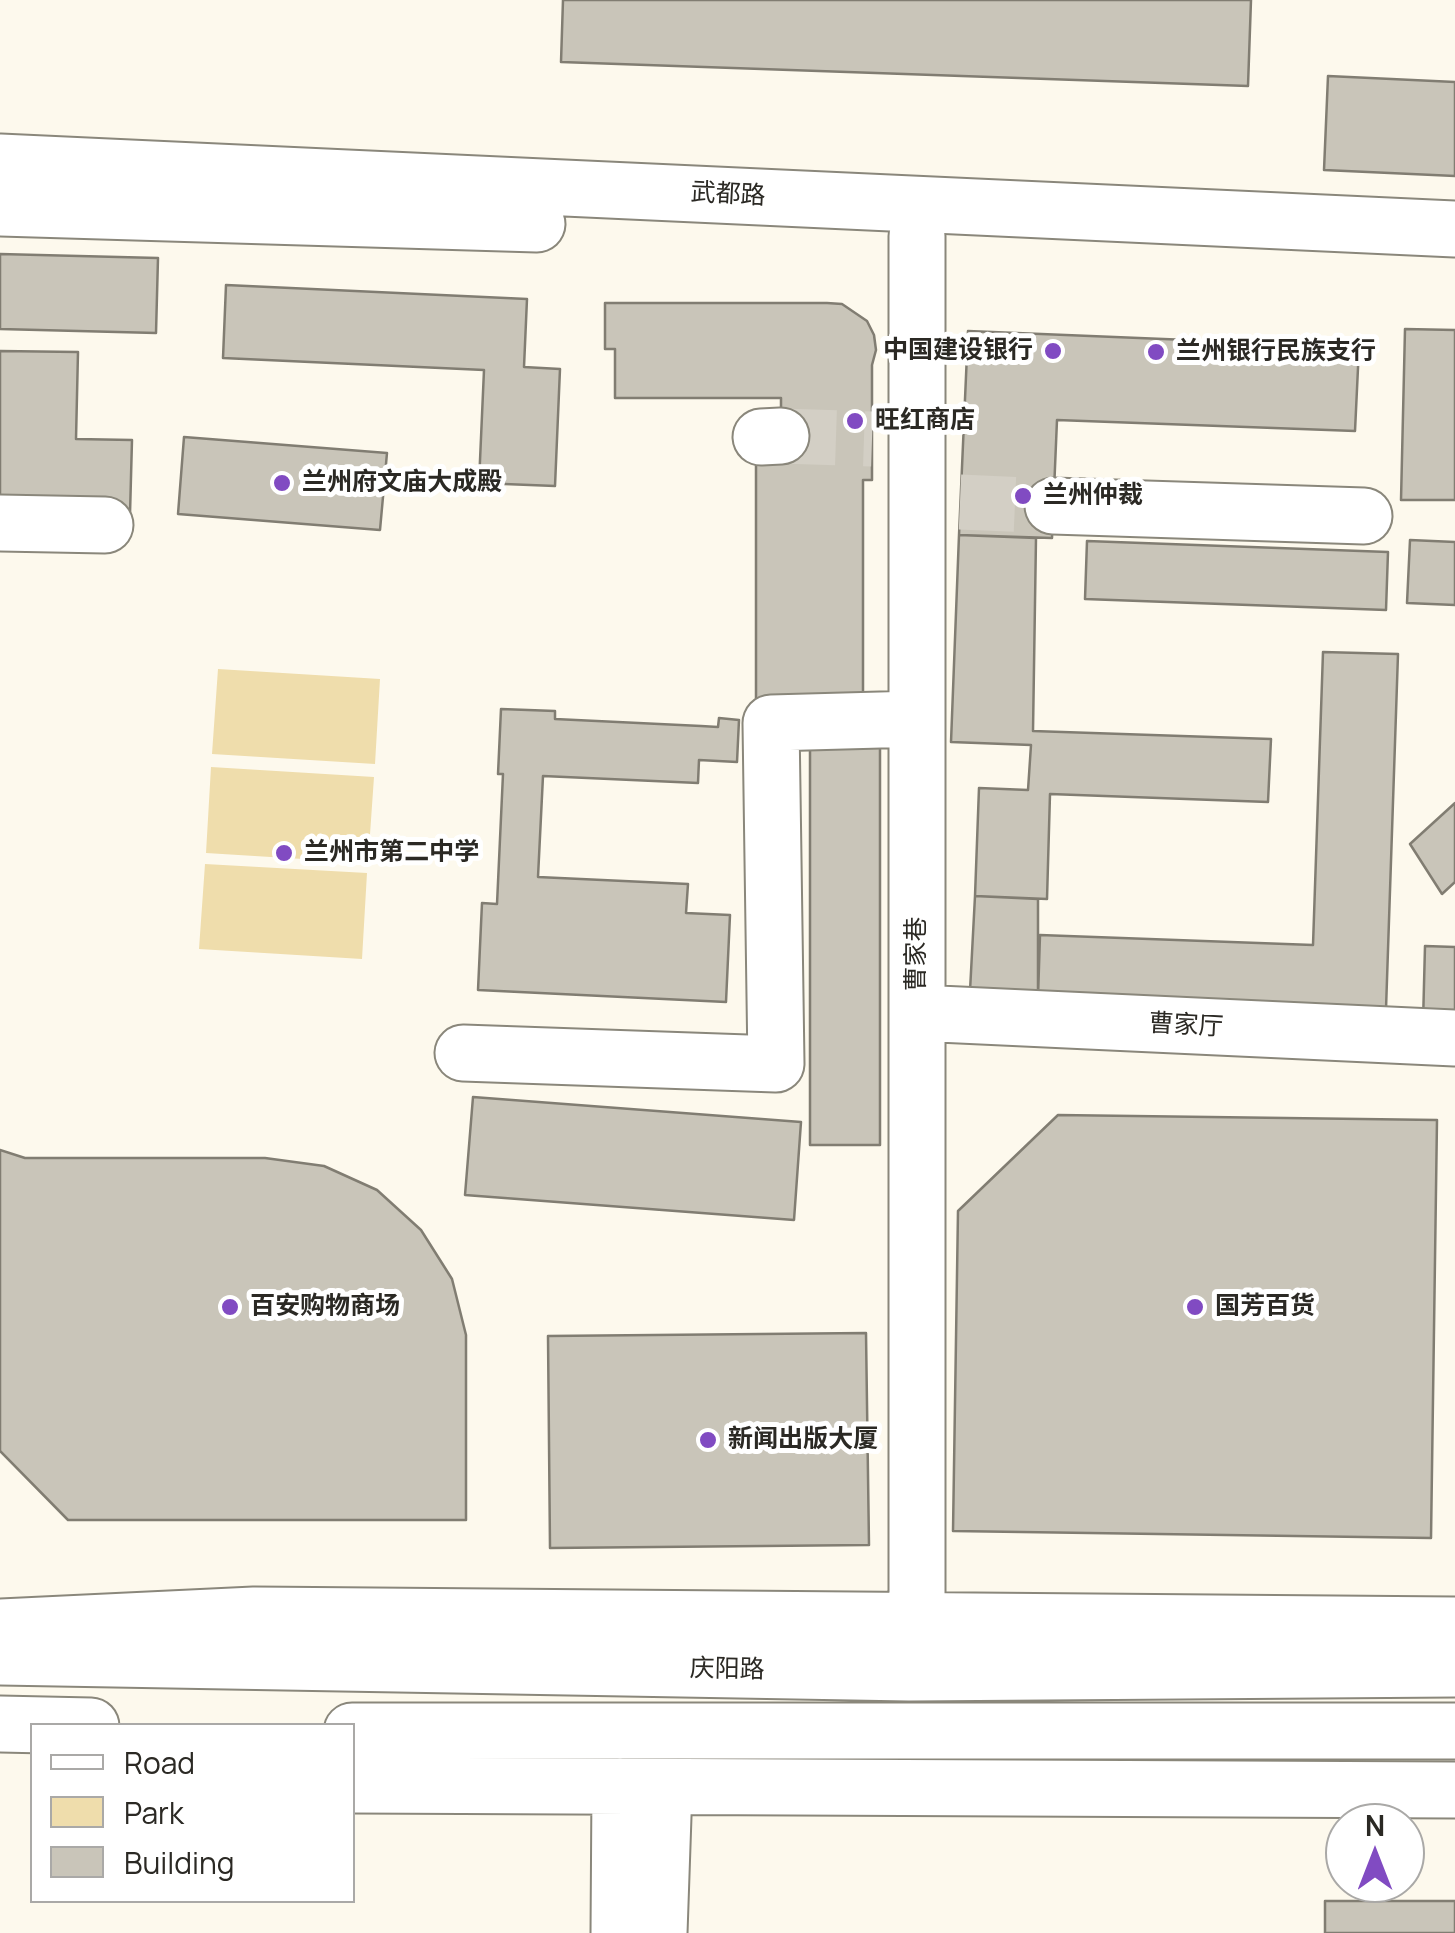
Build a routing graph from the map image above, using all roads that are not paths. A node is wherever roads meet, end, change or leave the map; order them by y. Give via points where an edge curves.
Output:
1 (0, 162) edge
2 (0, 208) edge
3 (1455, 230) edge
4 (917, 236) junction
5 (1455, 262) edge
6 (1054, 506) tunnel mouth
7 (1364, 516) dead end
8 (0, 523) edge
9 (104, 525) dead end
10 (917, 719) junction
11 (917, 1013) junction
12 (1455, 1038) edge
13 (463, 1053) dead end
14 (1455, 1625) edge
15 (0, 1630) edge
16 (913, 1647) junction
17 (0, 1657) edge
18 (130, 1662) junction
19 (1455, 1669) edge
20 (355, 1731) edge
21 (1455, 1732) edge
22 (355, 1784) edge
23 (642, 1786) junction
24 (1455, 1790) edge
25 (619, 1933) edge
26 (659, 1933) edge

1 - 3 main road, 武都路
2 - 4 main road, 武都路
4 - 5 main road, 武都路
4 - 10 main road, 曹家巷 via 894,439 938,502
6 - 7 main road
8 - 9 main road
10 - 11 main road, 曹家巷
10 - 13 main road via 771,723 776,1064
11 - 12 main road, 曹家厅
11 - 16 main road, 曹家巷
14 - 16 main road
15 - 16 main road via 254,1615
15 - 18 main road
16 - 18 main road, 庆阳路
16 - 19 main road, 庆阳路
17 - 18 main road, 庆阳路
20 - 21 main road
22 - 23 main road
23 - 24 main road
23 - 25 main road
23 - 26 main road

